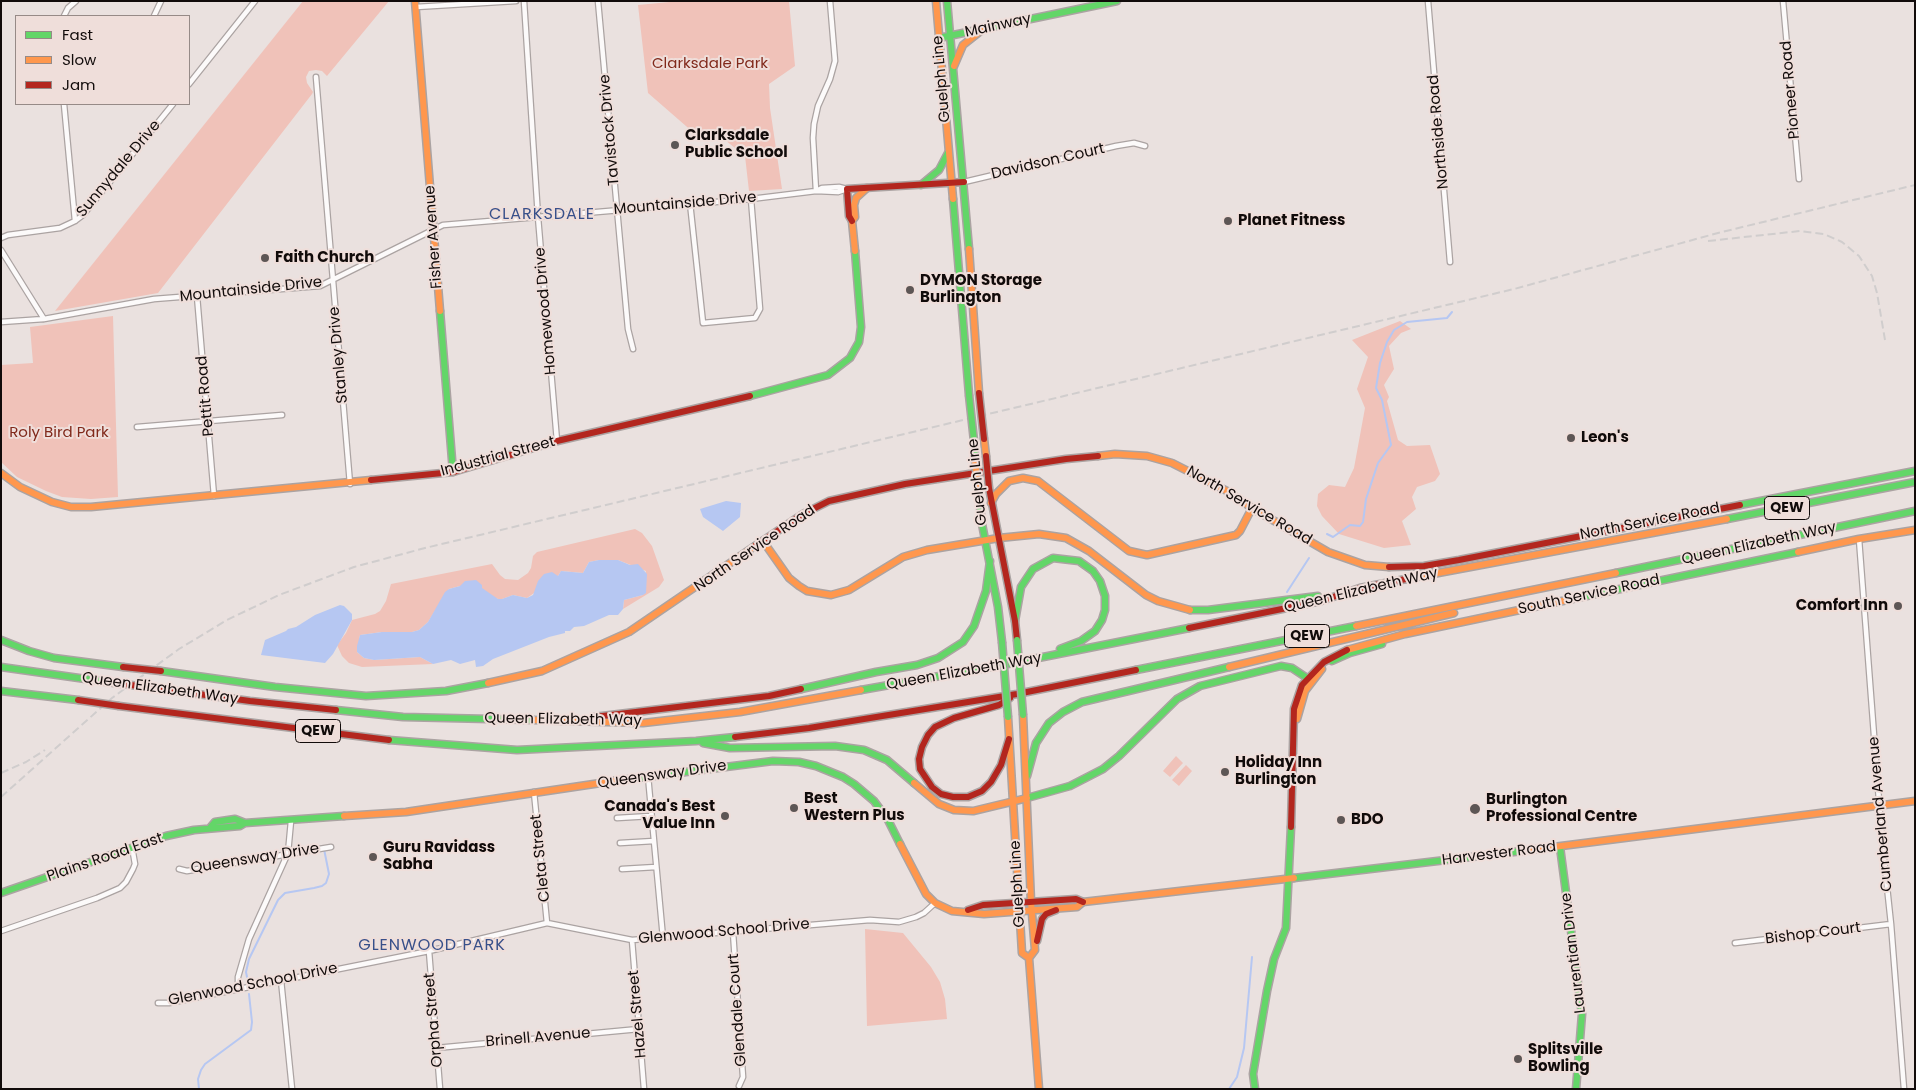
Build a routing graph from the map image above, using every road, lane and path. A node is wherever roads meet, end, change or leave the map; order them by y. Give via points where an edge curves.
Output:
1 (76, 1) edge
2 (161, 1) edge
3 (255, 1) edge
4 (516, 1) edge
5 (524, 1) edge
6 (598, 1) edge
7 (830, 1) edge
8 (936, 1) edge
9 (947, 1) edge
10 (1117, 1) edge
11 (1428, 1) edge
12 (1783, 1) edge
13 (415, 4) edge
14 (64, 15) edge
15 (154, 15) edge
16 (983, 29) junction
17 (949, 36) junction
18 (939, 38) junction
19 (953, 74) junction
20 (316, 77) dead end
21 (190, 83) edge
22 (64, 105) edge
23 (172, 105) edge
24 (1145, 146) dead end
25 (949, 152) junction
26 (1799, 179) dead end
27 (964, 182) junction
28 (951, 184) junction
29 (920, 186) junction
30 (867, 188) junction
31 (847, 189) junction
32 (816, 191) junction
33 (751, 199) junction
34 (690, 203) junction
35 (618, 210) junction
36 (538, 218) junction
37 (852, 220) junction
38 (75, 221) junction
39 (433, 228) junction
40 (1, 238) edge
41 (1, 250) edge
42 (1450, 262) dead end
43 (332, 281) junction
44 (197, 296) junction
45 (44, 319) junction
46 (1, 322) edge
47 (633, 349) dead end
48 (282, 415) dead end
49 (208, 422) junction
50 (137, 427) dead end
51 (557, 441) junction
52 (1915, 471) edge
53 (453, 472) junction
54 (1, 474) edge
55 (1915, 482) edge
56 (350, 484) junction
57 (214, 496) junction
58 (991, 503) junction
59 (1252, 508) junction
60 (1915, 511) edge
61 (1915, 530) edge
62 (999, 538) junction
63 (1859, 540) junction
64 (763, 541) junction
65 (984, 541) junction
66 (990, 561) junction
67 (1360, 588) junction
68 (1476, 602) junction
69 (1015, 621) junction
70 (1, 640) edge
71 (1013, 663) junction
72 (1, 668) edge
73 (1310, 679) junction
74 (1, 691) edge
75 (1017, 694) junction
76 (521, 720) junction
77 (1009, 739) junction
78 (696, 741) junction
79 (648, 776) junction
80 (1027, 776) junction
81 (534, 792) junction
82 (1027, 798) junction
83 (1915, 801) edge
84 (1013, 802) junction
85 (1880, 806) junction
86 (651, 816) junction
87 (617, 818) dead end
88 (291, 821) junction
89 (654, 841) junction
90 (620, 843) dead end
91 (331, 846) dead end
92 (132, 847) junction
93 (1560, 847) junction
94 (288, 853) junction
95 (656, 867) junction
96 (180, 869) dead end
97 (622, 869) dead end
98 (1289, 879) junction
99 (1, 893) edge
100 (1083, 902) junction
101 (935, 903) junction
102 (1019, 903) junction
103 (1031, 906) junction
104 (1062, 908) junction
105 (964, 911) junction
106 (1020, 911) junction
107 (548, 923) junction
108 (1891, 924) junction
109 (1, 930) edge
110 (733, 932) junction
111 (663, 938) junction
112 (632, 940) junction
113 (1735, 943) dead end
114 (1035, 950) junction
115 (429, 951) junction
116 (1030, 958) junction
117 (281, 980) junction
118 (238, 988) junction
119 (158, 1003) dead end
120 (639, 1029) junction
121 (436, 1048) junction
122 (738, 1086) dead end
123 (292, 1089) edge
124 (440, 1089) edge
125 (644, 1089) edge
126 (1039, 1089) edge
127 (1255, 1089) edge
128 (1576, 1089) edge
129 (1904, 1089) edge

1 - 14 street
2 - 15 street
3 - 21 street
4 - 13 street
5 - 36 street, Homewood Drive
6 - 35 street, Tavistock Drive
7 - 32 street via 835,61 814,124
8 - 18 main road, Guelph Line
9 - 17 main road, Guelph Line
10 - 16 main road, Mainway
11 - 42 street, Northside Road
12 - 26 street, Pioneer Road
13 - 39 main road, Fisher Avenue
16 - 17 main road, Mainway
16 - 19 main road via 963,45 955,60
17 - 18 main road, Mainway
17 - 19 main road, Guelph Line
18 - 25 main road, Guelph Line
19 - 27 main road, Guelph Line
20 - 43 street, Stanley Drive
22 - 38 street
23 - 38 street, Sunnydale Drive via 90,209
24 - 27 street, Davidson Court via 1134,143 1116,146
25 - 28 main road, Guelph Line
25 - 29 main road via 939,170
27 - 28 main road, Davidson Court
27 - 58 main road, Guelph Line, bridge
28 - 29 main road, Mountainside Drive
28 - 65 main road, Guelph Line, bridge
29 - 30 main road, Mountainside Drive
30 - 31 main road, Mountainside Drive
30 - 37 main road, Industrial Street via 856,198
31 - 32 street, Mountainside Drive via 822,188
31 - 37 main road, Industrial Street
32 - 33 street, Mountainside Drive
33 - 34 street, Mountainside Drive
33 - 34 street via 760,309 755,318 703,323
34 - 35 street, Mountainside Drive
35 - 36 street, Mountainside Drive
35 - 47 street, Tavistock Drive via 628,329
36 - 39 street, Mountainside Drive
36 - 51 street, Homewood Drive
37 - 51 main road, Industrial Street via 861,327 855,350 836,371 724,403
38 - 40 street, Sunnydale Drive via 60,228 8,234
39 - 43 street, Mountainside Drive
39 - 53 main road, Fisher Avenue
41 - 45 street
43 - 44 street, Mountainside Drive via 320,286
43 - 56 street, Stanley Drive
44 - 45 street, Mountainside Drive via 154,299
44 - 49 street, Pettit Road
45 - 46 street, Mountainside Drive
48 - 49 street
49 - 50 street
49 - 57 street, Pettit Road
51 - 53 main road, Industrial Street
52 - 59 main road, North Service Road via 1459,560 1396,568 1365,565 1328,552
53 - 56 main road, Industrial Street
54 - 57 main road, Industrial Street via 37,496 71,507 106,507
55 - 67 main road, Queen Elizabeth Way / QEW via 1689,528
56 - 57 main road, Industrial Street
58 - 59 main road via 1009,481 1023,478 1038,481 1130,550 1147,555 1236,535
58 - 62 main road, Guelph Line
59 - 64 main road, North Service Road via 1227,491 1172,463 1148,456 1115,454 1066,459 843,496 816,507
60 - 68 main road, Queen Elizabeth Way / QEW
61 - 63 main road, South Service Road
62 - 65 main road
62 - 67 main road via 1039,534 1066,538 1090,551 1146,595 1188,610 1250,605
62 - 69 main road, Guelph Line
63 - 73 main road, South Service Road via 1405,634 1343,651 1324,662
63 - 85 street, Cumberland Avenue
64 - 65 main road via 786,574 799,586 807,591 831,595 848,590 903,557
64 - 70 main road, North Service Road, bridge via 629,632 589,652 511,679 446,691 366,696 275,687 54,658
65 - 66 main road, Guelph Line
66 - 76 main road via 986,591 974,626 962,642 938,658 770,696 584,718
66 - 77 main road, Guelph Line, bridge via 1002,642
67 - 71 main road, Queen Elizabeth Way / QEW via 1322,601
68 - 75 main road, Queen Elizabeth Way / QEW
68 - 80 main road via 1455,612 1082,702 1049,723 1036,742
69 - 71 main road via 1021,587 1032,569 1045,562 1062,558 1079,561 1100,581 1105,610 1095,631 1081,641
69 - 80 main road, Guelph Line, bridge
71 - 76 main road, Queen Elizabeth Way / QEW via 740,712 643,723
72 - 76 main road, Queen Elizabeth Way / QEW, bridge via 403,717
73 - 82 main road via 1292,668 1281,666 1200,686 1177,699 1103,769 1070,786
73 - 98 main road, South Service Road via 1301,687 1293,720
74 - 78 main road, Queen Elizabeth Way / QEW, bridge via 395,741 517,750
75 - 77 main road via 999,704 935,727 922,747 920,769 941,794 968,797 991,782 1001,766
75 - 78 main road, Queen Elizabeth Way / QEW via 809,728
77 - 84 main road, Guelph Line
78 - 84 main road via 730,748 835,746 864,750 887,760 939,804 954,810 973,811
79 - 81 main road, Queensway Drive
79 - 86 street
79 - 101 main road, Queensway Drive via 786,761 816,766 843,777 874,801 888,820 926,894
80 - 82 main road, Guelph Line
81 - 88 main road, Queensway Drive via 406,812
81 - 107 street, Cleta Street
82 - 84 main road
82 - 103 main road, Guelph Line
83 - 85 main road, Harvester Road
84 - 102 main road, Guelph Line
85 - 93 main road, Harvester Road
85 - 108 street, Cumberland Avenue
86 - 87 street
86 - 89 street
88 - 92 main road, Plains Road East via 210,828 166,836
88 - 94 street
89 - 90 street
89 - 95 street
91 - 94 street, Queensway Drive
92 - 99 main road, Plains Road East
92 - 109 street via 134,868 120,888
93 - 98 main road, Harvester Road
93 - 128 main road, Laurentian Drive via 1582,1014
94 - 96 street, Queensway Drive via 187,871
94 - 118 street via 250,939 238,977
95 - 97 street
95 - 111 street
98 - 100 main road, Harvester Road
98 - 127 main road via 1286,928 1272,966 1254,1066
100 - 103 main road, Harvester Road via 1076,899
100 - 104 main road, Harvester Road via 1077,907
101 - 105 main road via 952,911
101 - 110 street, Glenwood School Drive via 924,913 898,922 870,920
102 - 103 main road, Harvester Road
102 - 105 main road via 983,905
102 - 106 main road, Guelph Line
103 - 104 main road, Harvester Road
103 - 106 main road, Harvester Road
103 - 114 main road, Guelph Line
104 - 114 main road via 1042,919
105 - 106 main road via 984,914
106 - 116 main road, Guelph Line via 1022,953
107 - 112 street, Glenwood School Drive
107 - 115 street, Glenwood School Drive
108 - 113 street, Bishop Court
108 - 129 street, Cumberland Avenue
110 - 111 street, Glenwood School Drive
110 - 122 street, Glendale Court via 743,1077
111 - 112 street, Glenwood School Drive
112 - 120 street, Hazel Street
114 - 116 main road
115 - 117 street, Glenwood School Drive
115 - 121 street, Orpha Street
116 - 126 main road, Guelph Line
117 - 118 street, Glenwood School Drive
117 - 123 street
118 - 119 street, Glenwood School Drive
120 - 121 street, Brinell Avenue
120 - 125 street, Hazel Street
121 - 124 street, Orpha Street

